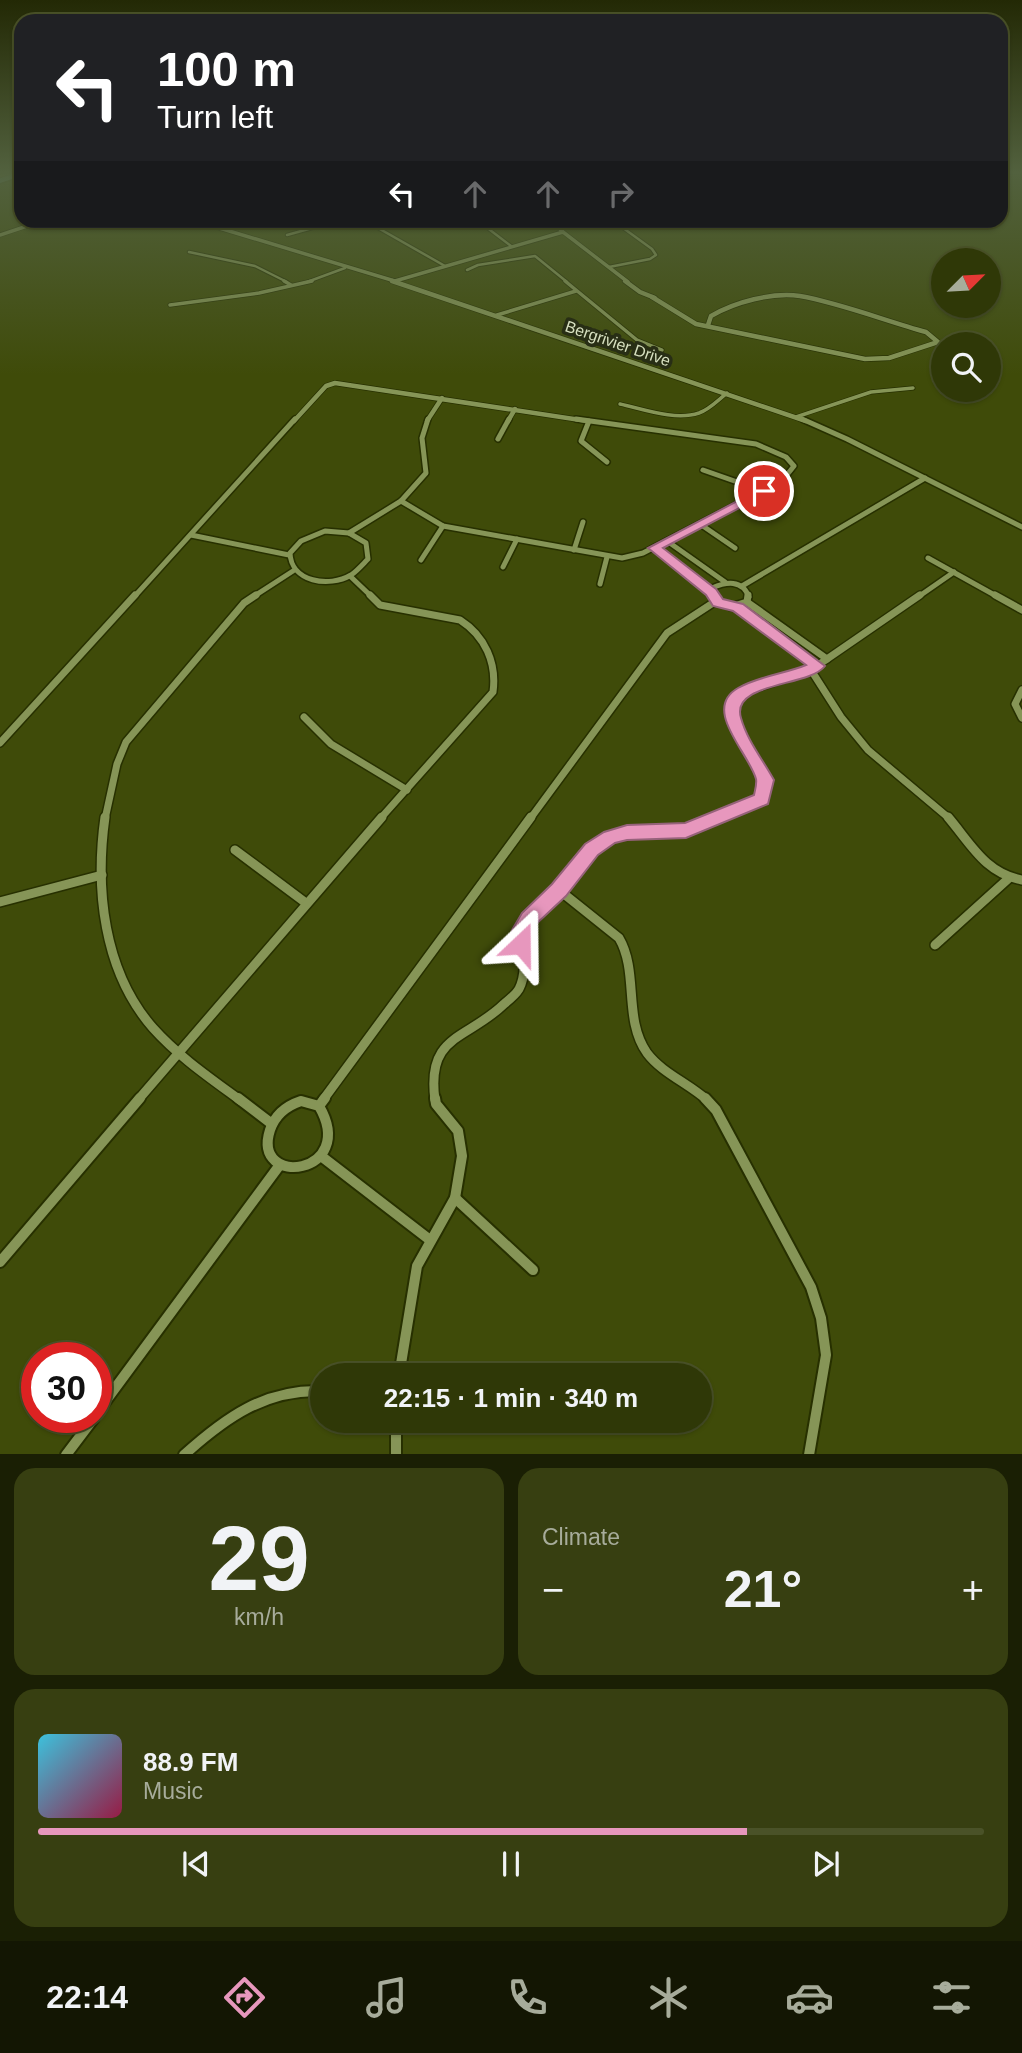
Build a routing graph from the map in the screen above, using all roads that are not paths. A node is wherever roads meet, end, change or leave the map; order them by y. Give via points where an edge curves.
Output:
1 (256, 240) edge
2 (399, 240) edge
3 (503, 240) edge
4 (534, 240) edge
5 (573, 240) edge
6 (639, 240) edge
7 (511, 246) junction
8 (189, 252) dead end
9 (446, 266) junction
10 (609, 267) junction
11 (345, 268) junction
12 (467, 270) dead end
13 (394, 281) junction
14 (292, 286) junction
15 (576, 291) junction
16 (652, 298) junction
17 (666, 301) dead end
18 (170, 305) dead end
19 (497, 315) junction
20 (708, 325) junction
21 (662, 350) dead end
22 (913, 388) dead end
23 (727, 393) junction
24 (442, 398) junction
25 (620, 404) dead end
26 (515, 409) junction
27 (796, 417) junction
28 (590, 421) junction
29 (498, 439) dead end
30 (607, 461) dead end
31 (704, 470) dead end
32 (925, 478) junction
33 (764, 491) junction
34 (401, 500) junction
35 (583, 522) dead end
36 (700, 524) junction
37 (443, 526) junction
38 (1022, 527) edge
39 (349, 533) junction
40 (191, 535) junction
41 (517, 539) junction
42 (667, 541) junction
43 (654, 548) junction
44 (735, 548) dead end
45 (574, 550) junction
46 (289, 555) junction
47 (607, 556) junction
48 (928, 558) dead end
49 (421, 560) dead end
50 (503, 567) dead end
51 (293, 571) junction
52 (954, 572) junction
53 (350, 576) junction
54 (725, 582) junction
55 (600, 584) dead end
56 (742, 586) junction
57 (711, 592) junction
58 (716, 601) junction
59 (747, 602) junction
60 (738, 607) junction
61 (1022, 610) edge
62 (827, 659) junction
63 (814, 668) junction
64 (1022, 690) edge
65 (304, 717) dead end
66 (1022, 718) edge
67 (0, 743) edge
68 (407, 790) junction
69 (235, 850) dead end
70 (102, 875) junction
71 (1008, 879) junction
72 (1022, 880) edge
73 (559, 890) junction
74 (0, 902) edge
75 (306, 903) junction
76 (935, 945) dead end
77 (180, 1054) junction
78 (319, 1106) junction
79 (272, 1124) junction
80 (321, 1156) junction
81 (279, 1166) junction
82 (455, 1198) junction
83 (430, 1240) junction
84 (0, 1262) edge
85 (533, 1270) dead end
86 (402, 1363) edge
87 (310, 1391) edge
88 (112, 1393) edge
89 (82, 1433) edge
90 (396, 1433) edge
91 (66, 1454) edge
92 (184, 1454) edge
93 (396, 1454) edge
94 (809, 1454) edge

1 - 11 street, Bergrivier Drive
2 - 9 lane
3 - 7 lane
4 - 7 street
5 - 10 street
6 - 10 lane via 656,256
7 - 9 street
8 - 14 lane via 254,265
9 - 13 street
10 - 16 street
11 - 13 street, Bergrivier Drive
11 - 14 lane
12 - 15 lane via 535,256
13 - 19 street, Bergrivier Drive
14 - 18 lane
15 - 19 lane
15 - 21 lane via 637,340
16 - 17 street
16 - 20 street via 684,319
19 - 23 street, Bergrivier Drive
20 - 20 street via 874,360 937,342 926,332 799,296 724,309 711,316
22 - 27 lane via 871,392
23 - 25 lane via 691,414
23 - 27 street, Bergrivier Drive
24 - 26 street
24 - 34 street via 428,418 423,436 426,473
24 - 40 street via 341,383 326,386
26 - 28 street
26 - 29 street
27 - 32 street, Bergrivier Drive
28 - 30 street via 581,441
28 - 33 street via 734,440 785,455 794,466 782,481
31 - 33 street
32 - 38 street, Bergrivier Drive
32 - 56 street
33 - 36 street
34 - 37 street
34 - 39 street
35 - 45 street
36 - 42 street
36 - 44 street
37 - 41 street
37 - 49 street
39 - 46 street via 312,535
39 - 53 street via 366,543 369,551 362,567
40 - 46 street
40 - 67 street
41 - 45 street
41 - 50 street
42 - 43 street
42 - 54 street
43 - 47 street via 628,558
43 - 57 street
45 - 47 street
46 - 51 street
47 - 55 street
48 - 52 street
51 - 53 street via 313,581
51 - 70 street via 244,603 123,748 109,795
52 - 61 street
52 - 62 street
53 - 68 street via 380,605 472,626 494,672 493,692
54 - 56 street
54 - 57 street
56 - 59 street via 749,594
57 - 58 street
58 - 60 street
58 - 78 street via 667,633
59 - 60 street
59 - 62 street
60 - 63 street
62 - 63 street
63 - 71 street via 859,741 948,816 978,858
63 - 73 street via 754,686 733,702 737,728 765,780 762,799 686,831 627,832 610,837 592,849
64 - 66 street via 1016,704
65 - 68 street via 331,744
68 - 75 street
69 - 75 street
70 - 74 street
70 - 77 street via 103,914 125,982 150,1025
71 - 72 street
71 - 76 street
73 - 82 street via 522,930 524,973 519,990 495,1013 450,1041 436,1061 436,1104 458,1131 462,1156
73 - 94 street via 619,938 625,948 638,1036 645,1052 704,1095 716,1110 811,1287 826,1355
75 - 77 street
77 - 79 street
77 - 84 street
78 - 79 street via 301,1101 291,1104
78 - 80 street via 330,1122 331,1134
79 - 81 street via 268,1149
80 - 81 street via 300,1169
80 - 83 street
81 - 88 street
82 - 83 street
82 - 85 street
83 - 86 street via 416,1266
87 - 92 street via 289,1391 244,1411 204,1435
89 - 91 street
90 - 93 street

